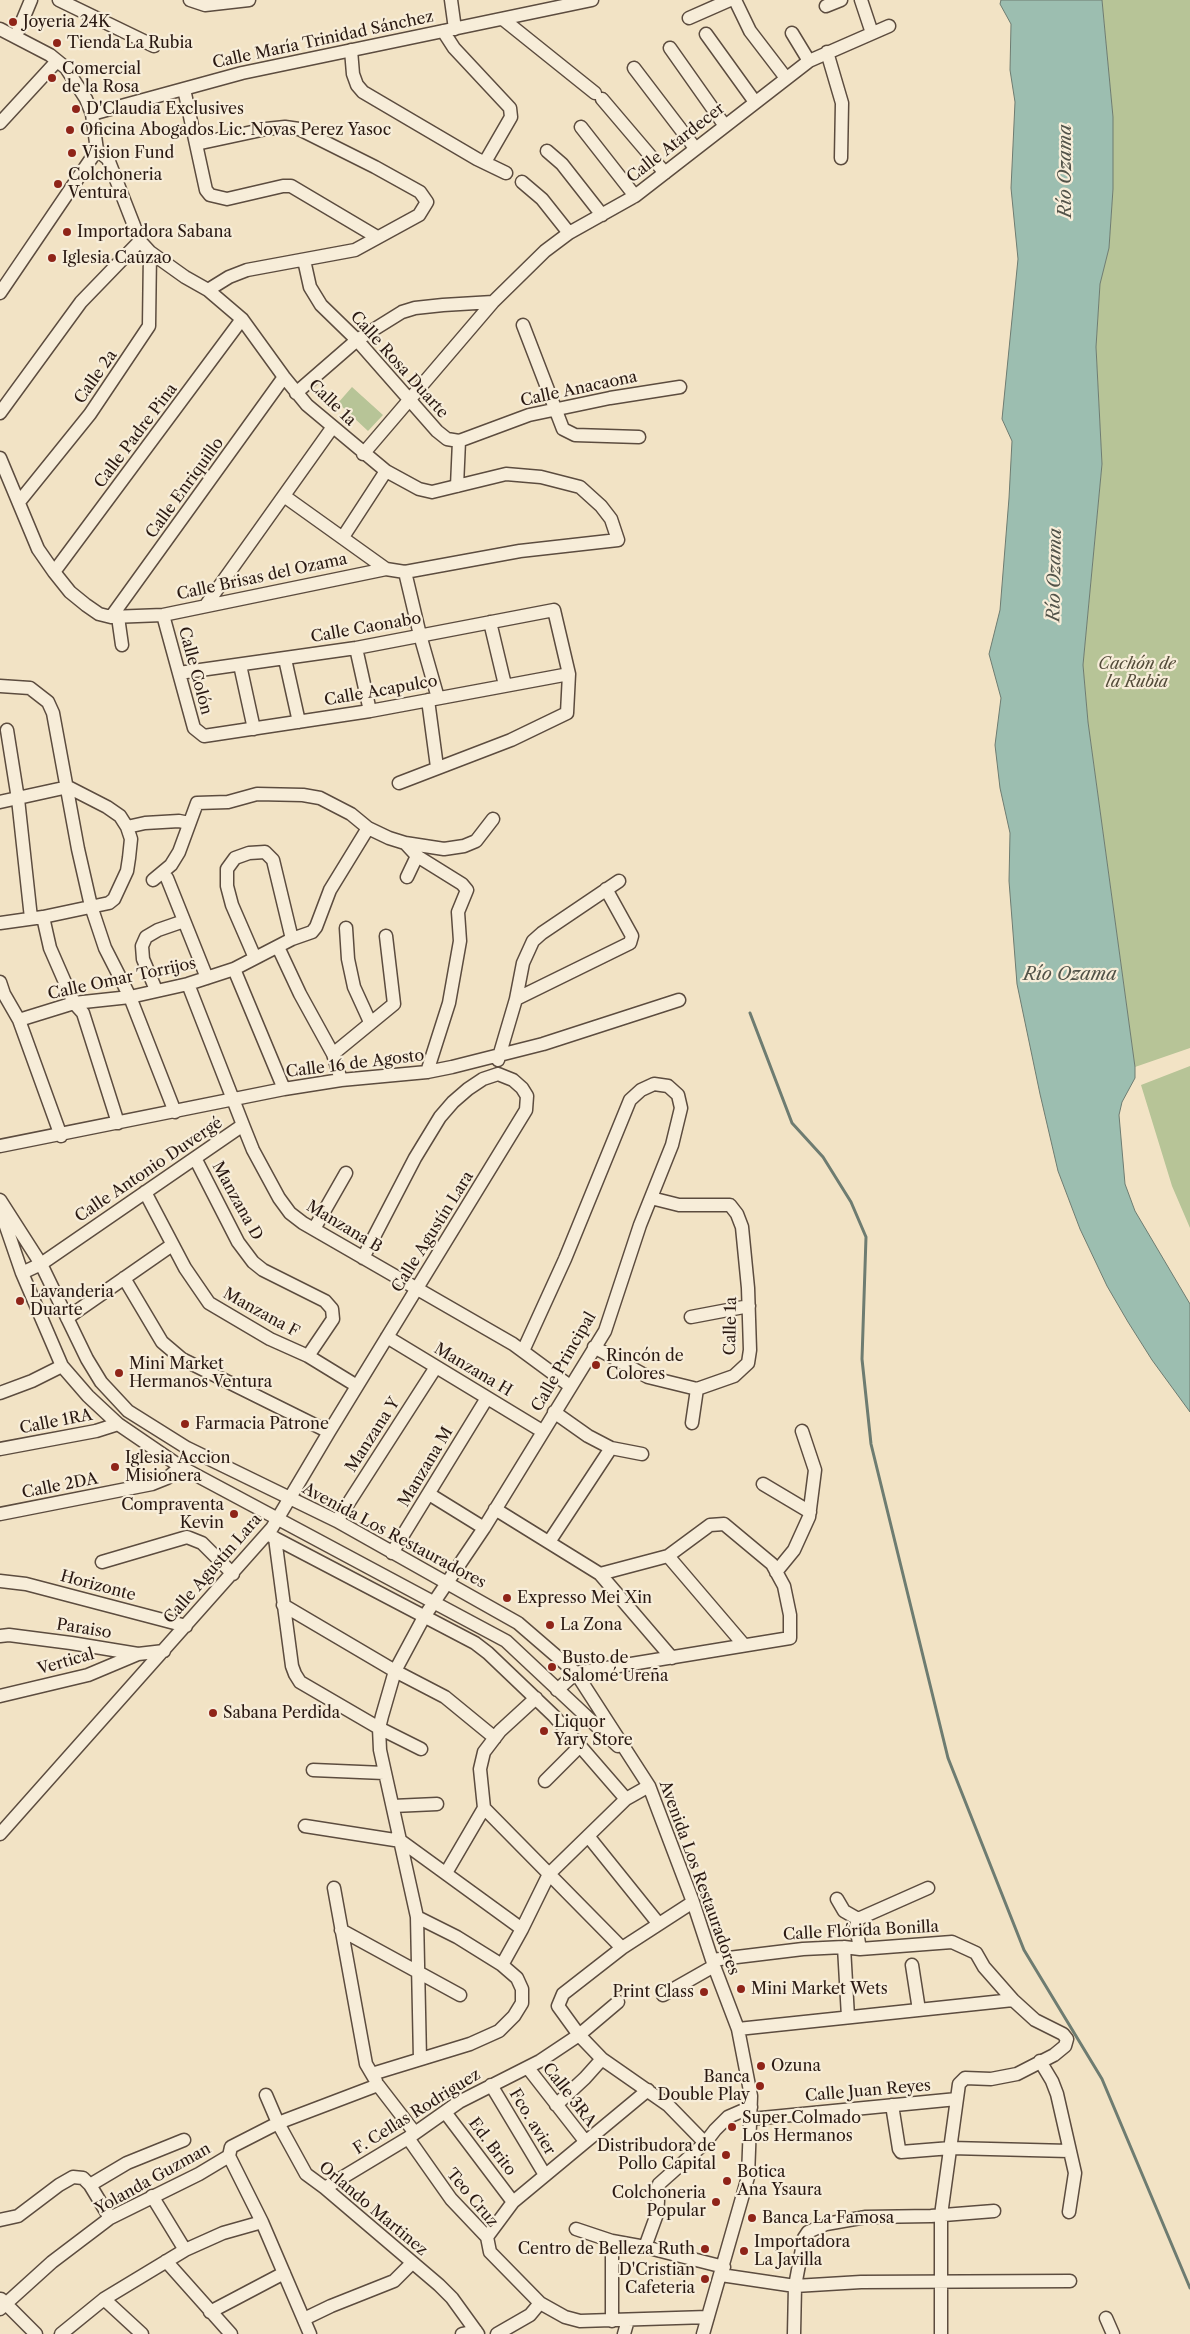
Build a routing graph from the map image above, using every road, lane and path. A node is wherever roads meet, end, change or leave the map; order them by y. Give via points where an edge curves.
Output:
1 (32, 0) edge
2 (59, 0) edge
3 (190, 0) edge
4 (249, 0) edge
5 (451, 0) edge
6 (592, 0) edge
7 (730, 0) edge
8 (735, 0) edge
9 (841, 0) edge
10 (861, 0) edge
11 (226, 2) edge
12 (89, 6) edge
13 (826, 6) dead end
14 (689, 18) dead end
15 (504, 20) junction
16 (889, 26) dead end
17 (0, 29) edge
18 (449, 30) junction
19 (872, 33) junction
20 (706, 34) dead end
21 (792, 34) dead end
22 (16, 36) junction
23 (154, 46) dead end
24 (670, 48) dead end
25 (351, 50) junction
26 (827, 52) junction
27 (57, 61) junction
28 (809, 61) junction
29 (634, 68) dead end
30 (786, 78) junction
31 (184, 89) junction
32 (755, 102) junction
33 (92, 114) junction
34 (0, 124) edge
35 (725, 126) junction
36 (581, 127) dead end
37 (196, 144) junction
38 (695, 148) junction
39 (97, 150) junction
40 (547, 151) dead end
41 (841, 158) dead end
42 (485, 162) junction
43 (506, 173) dead end
44 (665, 173) junction
45 (522, 182) dead end
46 (635, 196) junction
47 (602, 216) junction
48 (569, 233) junction
49 (378, 237) junction
50 (140, 241) junction
51 (150, 252) junction
52 (304, 260) junction
53 (208, 290) junction
54 (0, 292) edge
55 (493, 302) junction
56 (242, 319) junction
57 (523, 325) dead end
58 (357, 340) junction
59 (284, 377) junction
60 (680, 387) dead end
61 (296, 393) junction
62 (408, 399) junction
63 (557, 409) junction
64 (0, 413) edge
65 (332, 428) junction
66 (639, 437) dead end
67 (459, 441) junction
68 (363, 454) junction
69 (0, 458) edge
70 (386, 471) junction
71 (457, 486) junction
72 (284, 496) junction
73 (19, 502) junction
74 (344, 537) junction
75 (618, 540) joint
76 (386, 569) junction
77 (54, 572) junction
78 (405, 572) junction
79 (206, 605) junction
80 (162, 615) junction
81 (115, 617) junction
82 (490, 622) junction
83 (420, 635) junction
84 (122, 645) dead end
85 (356, 648) junction
86 (285, 659) junction
87 (240, 665) junction
88 (179, 673) junction
89 (569, 674) junction
90 (505, 684) junction
91 (0, 686) edge
92 (433, 699) junction
93 (370, 711) junction
94 (299, 722) junction
95 (254, 729) junction
96 (7, 730) dead end
97 (199, 734) joint
98 (437, 767) junction
99 (399, 783) dead end
100 (68, 787) junction
101 (18, 799) junction
102 (0, 802) edge
103 (493, 819) dead end
104 (189, 823) junction
105 (127, 827) junction
106 (368, 828) junction
107 (405, 843) junction
108 (417, 856) junction
109 (408, 877) dead end
110 (167, 878) dead end
111 (154, 880) dead end
112 (619, 881) dead end
113 (606, 889) junction
114 (91, 906) junction
115 (37, 917) junction
116 (184, 921) junction
117 (0, 923) edge
118 (346, 928) dead end
119 (386, 936) dead end
120 (292, 939) junction
121 (278, 946) junction
122 (256, 958) junction
123 (234, 969) junction
124 (207, 978) junction
125 (188, 984) junction
126 (156, 990) junction
127 (1, 991) edge
128 (130, 997) junction
129 (516, 999) junction
130 (679, 1000) dead end
131 (74, 1003) junction
132 (19, 1020) junction
133 (370, 1022) junction
134 (332, 1054) junction
135 (499, 1055) junction
136 (427, 1072) junction
137 (498, 1074) junction
138 (340, 1080) junction
139 (284, 1089) junction
140 (234, 1101) junction
141 (175, 1112) junction
142 (118, 1123) junction
143 (243, 1126) junction
144 (61, 1136) junction
145 (0, 1146) edge
146 (195, 1158) junction
147 (346, 1172) dead end
148 (145, 1192) junction
149 (651, 1198) junction
150 (0, 1200) edge
151 (0, 1209) edge
152 (314, 1230) junction
153 (3, 1231) edge
154 (172, 1245) junction
155 (362, 1258) junction
156 (41, 1264) junction
157 (22, 1274) junction
158 (124, 1278) junction
159 (417, 1288) junction
160 (749, 1306) junction
161 (690, 1317) dead end
162 (67, 1318) junction
163 (387, 1337) junction
164 (594, 1347) junction
165 (523, 1351) junction
166 (308, 1356) junction
167 (62, 1366) junction
168 (436, 1367) junction
169 (357, 1386) junction
170 (570, 1386) junction
171 (697, 1389) junction
172 (0, 1393) edge
173 (487, 1398) junction
174 (554, 1412) junction
175 (692, 1423) dead end
176 (118, 1424) junction
177 (542, 1431) junction
178 (802, 1431) dead end
179 (328, 1432) junction
180 (611, 1448) junction
181 (0, 1450) edge
182 (642, 1454) dead end
183 (181, 1467) junction
184 (763, 1484) dead end
185 (429, 1494) junction
186 (289, 1499) junction
187 (495, 1509) junction
188 (810, 1512) junction
189 (0, 1514) edge
190 (278, 1517) junction
191 (337, 1521) junction
192 (484, 1528) junction
193 (271, 1536) junction
194 (549, 1542) junction
195 (392, 1553) junction
196 (668, 1556) junction
197 (102, 1562) dead end
198 (776, 1572) junction
199 (233, 1574) junction
200 (600, 1574) junction
201 (0, 1581) edge
202 (447, 1582) junction
203 (434, 1602) junction
204 (283, 1605) junction
205 (424, 1617) junction
206 (186, 1626) junction
207 (0, 1636) edge
208 (744, 1645) junction
209 (164, 1651) junction
210 (138, 1654) junction
211 (672, 1658) junction
212 (395, 1671) junction
213 (576, 1673) junction
214 (558, 1690) junction
215 (0, 1696) edge
216 (536, 1698) junction
217 (379, 1728) junction
218 (495, 1738) junction
219 (579, 1748) junction
220 (422, 1749) dead end
221 (629, 1755) junction
222 (314, 1770) dead end
223 (384, 1773) junction
224 (545, 1781) dead end
225 (649, 1786) junction
226 (626, 1799) junction
227 (437, 1804) dead end
228 (393, 1806) junction
229 (484, 1808) junction
230 (305, 1826) dead end
231 (0, 1834) edge
232 (588, 1836) junction
233 (401, 1841) junction
234 (446, 1873) junction
235 (549, 1874) junction
236 (334, 1888) dead end
237 (928, 1888) dead end
238 (836, 1899) dead end
239 (693, 1902) junction
240 (417, 1917) junction
241 (858, 1919) junction
242 (658, 1923) junction
243 (522, 1929) junction
244 (341, 1930) junction
245 (844, 1947) junction
246 (622, 1948) junction
247 (860, 1949) junction
248 (713, 1963) junction
249 (502, 1965) junction
250 (912, 1965) dead end
251 (418, 1972) junction
252 (460, 1995) dead end
253 (663, 1995) dead end
254 (1013, 2000) junction
255 (618, 2002) dead end
256 (919, 2010) junction
257 (848, 2017) junction
258 (738, 2029) junction
259 (578, 2035) junction
260 (420, 2059) junction
261 (602, 2059) junction
262 (1040, 2060) junction
263 (528, 2068) junction
264 (378, 2084) junction
265 (491, 2085) junction
266 (648, 2090) junction
267 (266, 2095) dead end
268 (958, 2099) junction
269 (556, 2105) junction
270 (892, 2105) junction
271 (445, 2112) junction
272 (751, 2113) junction
273 (278, 2123) junction
274 (411, 2136) junction
275 (184, 2140) dead end
276 (585, 2141) junction
277 (705, 2143) junction
278 (951, 2148) junction
279 (1069, 2151) junction
280 (229, 2156) junction
281 (545, 2175) junction
282 (90, 2184) junction
283 (325, 2188) junction
284 (152, 2196) junction
285 (513, 2202) junction
286 (994, 2211) dead end
287 (1070, 2212) dead end
288 (940, 2215) junction
289 (110, 2218) junction
290 (0, 2220) edge
291 (262, 2222) junction
292 (576, 2228) dead end
293 (487, 2237) junction
294 (612, 2241) junction
295 (644, 2247) junction
296 (185, 2250) junction
297 (166, 2261) junction
298 (412, 2263) junction
299 (722, 2271) junction
300 (284, 2273) junction
301 (1070, 2281) dead end
302 (940, 2284) junction
303 (795, 2286) junction
304 (104, 2299) junction
305 (2, 2303) edge
306 (540, 2303) junction
307 (210, 2312) junction
308 (708, 2317) junction
309 (1106, 2318) dead end
310 (304, 2320) junction
311 (628, 2320) junction
312 (612, 2321) junction
313 (477, 2332) edge
314 (36, 2334) edge
315 (62, 2334) edge
316 (142, 2334) edge
317 (231, 2334) edge
318 (310, 2334) edge
319 (462, 2334) edge
320 (498, 2334) edge
321 (624, 2334) edge
322 (703, 2334) edge
323 (794, 2334) edge
324 (941, 2334) edge
325 (1113, 2334) edge

1 - 22 street
2 - 12 street
3 - 11 street via 205,5
4 - 11 street
5 - 18 street
6 - 15 street, Calle María Trinidad Sánchez
7 - 14 street
8 - 30 street via 750,31
9 - 13 street
10 - 19 street
12 - 23 street
15 - 18 street, Calle María Trinidad Sánchez
15 - 44 street via 598,96
16 - 19 street, Calle Atardecer
17 - 22 street
18 - 25 street, Calle María Trinidad Sánchez
18 - 42 street via 454,48 510,108 511,117
19 - 26 street, Calle Atardecer
20 - 32 street
21 - 28 street
22 - 27 street
24 - 35 street
25 - 31 street, Calle María Trinidad Sánchez
25 - 42 street via 353,74 363,92
26 - 28 street, Calle Atardecer
26 - 41 street via 842,103
27 - 33 street via 78,86
27 - 34 street
28 - 30 street, Calle Atardecer
29 - 38 street
30 - 32 street, Calle Atardecer
31 - 33 street, Calle María Trinidad Sánchez
31 - 37 street
32 - 35 street, Calle Atardecer
33 - 39 street
35 - 38 street, Calle Atardecer
36 - 46 street
37 - 49 street via 206,190 210,195 227,199 291,186
37 - 49 street via 266,129 299,129 426,197 427,202 419,215
38 - 44 street, Calle Atardecer
39 - 50 street, Calle 1a via 108,159
39 - 54 street
40 - 47 street via 562,164
42 - 43 street
44 - 46 street, Calle Atardecer
45 - 48 street via 542,199
46 - 47 street, Calle Atardecer
47 - 48 street, Calle Atardecer
48 - 55 street, Calle Atardecer via 545,251
49 - 52 street via 355,250
50 - 51 street, Calle 1a
50 - 64 street via 81,302
51 - 53 street, Calle 1a
51 - 73 street, Calle 2a via 149,326 90,414
52 - 53 street via 247,270
52 - 58 street, Calle Rosa Duarte via 310,287 321,304
53 - 56 street, Calle 1a
55 - 58 street via 415,308 402,312
55 - 62 street, Calle Atardecer
56 - 59 street, Calle 1a
56 - 77 street, Calle Padre Pina
57 - 63 street
58 - 61 street
58 - 62 street, Calle Rosa Duarte
59 - 61 street, Calle 1a
59 - 81 street, Calle Enriquillo
60 - 63 street, Calle Anacaona
61 - 65 street, Calle 1a
62 - 67 street, Calle Rosa Duarte via 437,431 448,439
62 - 68 street, Calle Atardecer
63 - 66 street via 560,426 568,432
63 - 67 street, Calle Anacaona via 529,415
65 - 68 street, Calle 1a
65 - 72 street
67 - 71 street
68 - 70 street, Calle 1a
69 - 73 street, Calle Brisas del Ozama
70 - 71 street, Calle 1a via 419,489 432,492
70 - 74 street
71 - 75 street, Calle 1a via 506,474 541,477 580,487 611,519
72 - 74 street
72 - 79 street
73 - 77 street, Calle Brisas del Ozama via 38,549
74 - 76 street
75 - 78 street, Calle Brisas del Ozama via 520,551
76 - 78 street, Calle Brisas del Ozama
76 - 79 street, Calle Brisas del Ozama
77 - 81 street, Calle Brisas del Ozama via 86,605 99,614
78 - 83 street
79 - 80 street, Calle Brisas del Ozama
80 - 81 street, Calle Brisas del Ozama
80 - 88 street, Calle Colón
81 - 84 street
82 - 83 street, Calle Caonabo
82 - 89 street, Calle Caonabo via 551,609 556,612
82 - 90 street
83 - 85 street, Calle Caonabo
83 - 92 street
85 - 86 street, Calle Caonabo
85 - 93 street
86 - 87 street, Calle Caonabo
86 - 94 street
87 - 88 street, Calle Caonabo
87 - 95 street
88 - 97 street, Calle Colón via 194,728
89 - 90 street, Calle Acapulco
89 - 98 street via 569,708 563,716 511,740
90 - 92 street, Calle Acapulco
91 - 100 street via 30,688 48,702
92 - 93 street, Calle Acapulco
92 - 98 street
93 - 94 street, Calle Acapulco
94 - 95 street, Calle Acapulco
95 - 97 street, Calle Acapulco via 221,735
96 - 101 street
98 - 99 street
100 - 101 street
100 - 105 street via 107,807 120,816
100 - 114 street
101 - 102 street
101 - 115 street
103 - 107 street via 478,840 464,846 444,849
104 - 105 street via 138,823
104 - 106 street via 196,803 280,794 320,798 351,814
104 - 111 street via 179,852 171,865
105 - 114 street via 131,839 127,871 114,899
106 - 107 street
106 - 120 street, Calle Omar Torrijos via 330,890 316,927 312,932
107 - 108 street
108 - 109 street
108 - 136 street via 467,890 458,912 460,941 449,1003
110 - 116 street
112 - 113 street
113 - 129 street via 533,941 523,963
113 - 129 street via 632,936 630,943
114 - 115 street
114 - 128 street via 105,948
115 - 117 street
115 - 131 street
116 - 124 street
116 - 126 street via 146,937 142,946 143,959
118 - 133 street via 354,987
119 - 133 street via 395,1001
120 - 121 street, Calle Omar Torrijos
120 - 122 street via 273,860 265,852 235,858 227,869 227,886
121 - 122 street, Calle Omar Torrijos
121 - 134 street
122 - 123 street, Calle Omar Torrijos
123 - 124 street, Calle Omar Torrijos
123 - 139 street
124 - 125 street, Calle Omar Torrijos
125 - 126 street, Calle Omar Torrijos
125 - 140 street, Calle Antonio Duvergé
126 - 128 street, Calle Omar Torrijos
127 - 132 street
128 - 131 street, Calle Omar Torrijos
128 - 141 street
129 - 135 street
130 - 135 street, Calle 16 de Agosto
131 - 132 street, Calle Omar Torrijos
131 - 142 street via 82,1013
132 - 144 street
133 - 134 street
134 - 138 street
135 - 136 street, Calle 16 de Agosto
135 - 137 street
136 - 138 street, Calle 16 de Agosto
137 - 155 street via 468,1089 440,1117
137 - 159 street, Calle Agustín Lara via 522,1088 527,1096 526,1110
138 - 139 street, Calle 16 de Agosto
139 - 140 street, Calle 16 de Agosto
140 - 141 street, Calle 16 de Agosto
140 - 143 street, Calle Antonio Duvergé
141 - 142 street, Calle 16 de Agosto
142 - 144 street, Calle 16 de Agosto
143 - 146 street, Calle Antonio Duvergé
143 - 152 street, Manzana B via 279,1198 290,1213
144 - 145 street, Calle 16 de Agosto
146 - 148 street, Calle Antonio Duvergé
146 - 166 street, Manzana D via 238,1242 253,1262 325,1300 332,1309 333,1318
147 - 152 street
148 - 154 street, Manzana F
148 - 156 street, Calle Antonio Duvergé
149 - 160 street, Calle 1a via 679,1205 730,1204 742,1227
149 - 164 street, Calle Principal via 605,1331
149 - 165 street, Calle Principal via 672,1145 681,1108 678,1095 668,1086 654,1084 630,1100 565,1260
150 - 156 street, Avenida Los Restauradores
151 - 153 street
152 - 155 street, Manzana B
153 - 157 street
154 - 158 street
154 - 166 street, Manzana F via 209,1303
155 - 159 street, Manzana B
156 - 157 street, Calle Antonio Duvergé
156 - 162 street, Avenida Los Restauradores
157 - 167 street
158 - 162 street
158 - 179 street via 162,1342 182,1359
159 - 163 street, Calle Agustín Lara
159 - 165 street, Manzana B
160 - 161 street
160 - 171 street, Calle 1a via 748,1363 734,1376
162 - 186 street, Avenida Los Restauradores via 101,1382 128,1411 187,1448
163 - 168 street, Manzana H
163 - 169 street, Calle Agustín Lara
164 - 170 street, Calle Principal
164 - 171 street via 648,1377
165 - 170 street, Manzana B
166 - 169 street, Manzana F
167 - 172 street
167 - 176 street
168 - 173 street, Manzana H
168 - 191 street, Manzana Y
169 - 179 street, Calle Agustín Lara
170 - 174 street, Calle Principal
171 - 175 street
173 - 177 street, Manzana H
173 - 185 street, Manzana M
174 - 177 street, Calle Principal
174 - 180 street
176 - 181 street, Calle 1RA
176 - 183 street
177 - 187 street, Calle Principal
178 - 188 street via 815,1470
179 - 186 street, Calle Agustín Lara
180 - 182 street
180 - 194 street
183 - 189 street, Calle 2DA via 152,1484
183 - 190 street
184 - 188 street
185 - 192 street
185 - 195 street, Manzana M
186 - 190 street, Calle Agustín Lara
186 - 191 street, Avenida Los Restauradores
187 - 192 street, Calle Principal
187 - 194 street
188 - 198 street via 794,1550
190 - 193 street, Calle Agustín Lara
190 - 203 street
191 - 195 street, Avenida Los Restauradores
192 - 202 street, Calle Principal
193 - 199 street, Calle Agustín Lara
193 - 204 street
193 - 205 street
194 - 200 street
195 - 202 street, Avenida Los Restauradores
196 - 198 street via 710,1525 724,1524 772,1564
196 - 200 street
196 - 208 street
197 - 199 street via 186,1537 202,1543
198 - 208 street via 784,1586 790,1615 790,1638
199 - 206 street, Calle Agustín Lara
200 - 211 street
201 - 206 street, Horizonte via 26,1584
202 - 203 street, Calle Principal
202 - 213 street, Avenida Los Restauradores via 518,1623
203 - 205 street, Calle Principal
203 - 214 street via 506,1641
204 - 212 street
204 - 217 street via 295,1674 300,1682
205 - 212 street, Calle Principal
205 - 216 street via 476,1643
206 - 209 street, Calle Agustín Lara
207 - 210 street, Paraiso via 71,1642
208 - 211 street
209 - 210 street, Paraiso
209 - 231 street, Calle Agustín Lara
210 - 215 street, Vertical via 88,1675
211 - 213 street
212 - 217 street, Calle Principal
212 - 218 street via 445,1697
213 - 214 street
213 - 221 street, Avenida Los Restauradores
214 - 221 street
216 - 218 street
216 - 219 street
217 - 220 street
217 - 223 street
218 - 229 street via 484,1752 480,1769
219 - 224 street
219 - 226 street
221 - 225 street, Avenida Los Restauradores
222 - 223 street
223 - 228 street
225 - 226 street
225 - 239 street, Avenida Los Restauradores
226 - 232 street
227 - 228 street
228 - 233 street
229 - 234 street
229 - 235 street
230 - 233 street
232 - 235 street
232 - 242 street
233 - 234 street
233 - 240 street
234 - 243 street
235 - 243 street
235 - 246 street
236 - 244 street
237 - 241 street
238 - 241 street via 844,1911
239 - 242 street
239 - 248 street, Avenida Los Restauradores
240 - 249 street, Yolanda Guzman
240 - 251 street
241 - 247 street
242 - 246 street
243 - 249 street
244 - 251 street
244 - 264 street via 366,2064
245 - 247 street, Calle Flórida Bonilla
245 - 248 street, Calle Flórida Bonilla via 803,1948
245 - 257 street
246 - 259 street via 559,2000 558,2006
247 - 254 street, Calle Flórida Bonilla via 952,1942 976,1953
248 - 253 street
248 - 258 street, Avenida Los Restauradores
249 - 260 street, Yolanda Guzman via 517,1978 522,1989 522,2003 514,2016 499,2031 470,2044
250 - 256 street
251 - 252 street
251 - 260 street
254 - 256 street
254 - 262 street, Calle Flórida Bonilla via 1035,2020 1063,2034 1066,2039 1065,2046 1054,2055
255 - 259 street, F. Cellas Rodriguez
256 - 257 street
257 - 258 street
258 - 272 street, Avenida Los Restauradores
259 - 261 street
259 - 263 street, F. Cellas Rodriguez
260 - 264 street, Yolanda Guzman
261 - 266 street
261 - 269 street
262 - 268 street, Calle Flórida Bonilla via 1017,2074 991,2079 965,2078 959,2084
262 - 279 street via 1057,2094
263 - 265 street, F. Cellas Rodriguez
263 - 269 street, Calle 3RA
264 - 273 street, Yolanda Guzman
264 - 274 street, Teo Cruz
265 - 271 street, F. Cellas Rodriguez
265 - 281 street, Fco. avier
266 - 276 street
266 - 277 street via 668,2105
267 - 273 street, Orlando Martinez
268 - 270 street, Calle Juan Reyes
268 - 278 street
269 - 276 street, Calle 3RA
270 - 272 street, Calle Juan Reyes
270 - 278 street via 901,2152
271 - 274 street, F. Cellas Rodriguez
271 - 285 street, Ed. Brito
272 - 277 street, Calle Juan Reyes via 728,2117
272 - 299 street, Avenida Los Restauradores via 748,2177
273 - 280 street, Yolanda Guzman via 231,2147
273 - 283 street, Orlando Martinez via 304,2171
274 - 283 street, F. Cellas Rodriguez
274 - 293 street, Teo Cruz via 451,2199
275 - 282 street via 127,2163
276 - 281 street
277 - 295 street, Calle Juan Reyes via 659,2184 657,2214
278 - 279 street
278 - 288 street
279 - 287 street via 1075,2173
280 - 284 street, Yolanda Guzman
280 - 291 street
281 - 285 street
282 - 289 street
282 - 290 street via 83,2178 73,2177 58,2184 18,2216
283 - 298 street, Orlando Martinez
284 - 289 street, Yolanda Guzman
284 - 296 street
285 - 293 street
286 - 288 street
288 - 302 street
288 - 303 street via 866,2217 815,2228 804,2238
289 - 305 street, Yolanda Guzman
291 - 296 street via 223,2233
291 - 300 street
292 - 294 street
293 - 306 street, Teo Cruz via 490,2252
294 - 295 street
294 - 312 street
295 - 299 street
296 - 297 street
297 - 304 street
297 - 307 street
298 - 310 street via 394,2281
298 - 313 street, Orlando Martinez via 452,2298
299 - 303 street
299 - 308 street, Avenida Los Restauradores
300 - 307 street
300 - 310 street
301 - 302 street
302 - 303 street via 861,2282
302 - 324 street
303 - 323 street
304 - 315 street
304 - 316 street
305 - 314 street
306 - 312 street, Teo Cruz via 565,2317 580,2321
306 - 320 street via 530,2315
307 - 317 street
308 - 311 street, Teo Cruz
308 - 322 street, Avenida Los Restauradores
309 - 325 street
310 - 318 street
311 - 312 street, Teo Cruz
311 - 321 street
313 - 319 street

